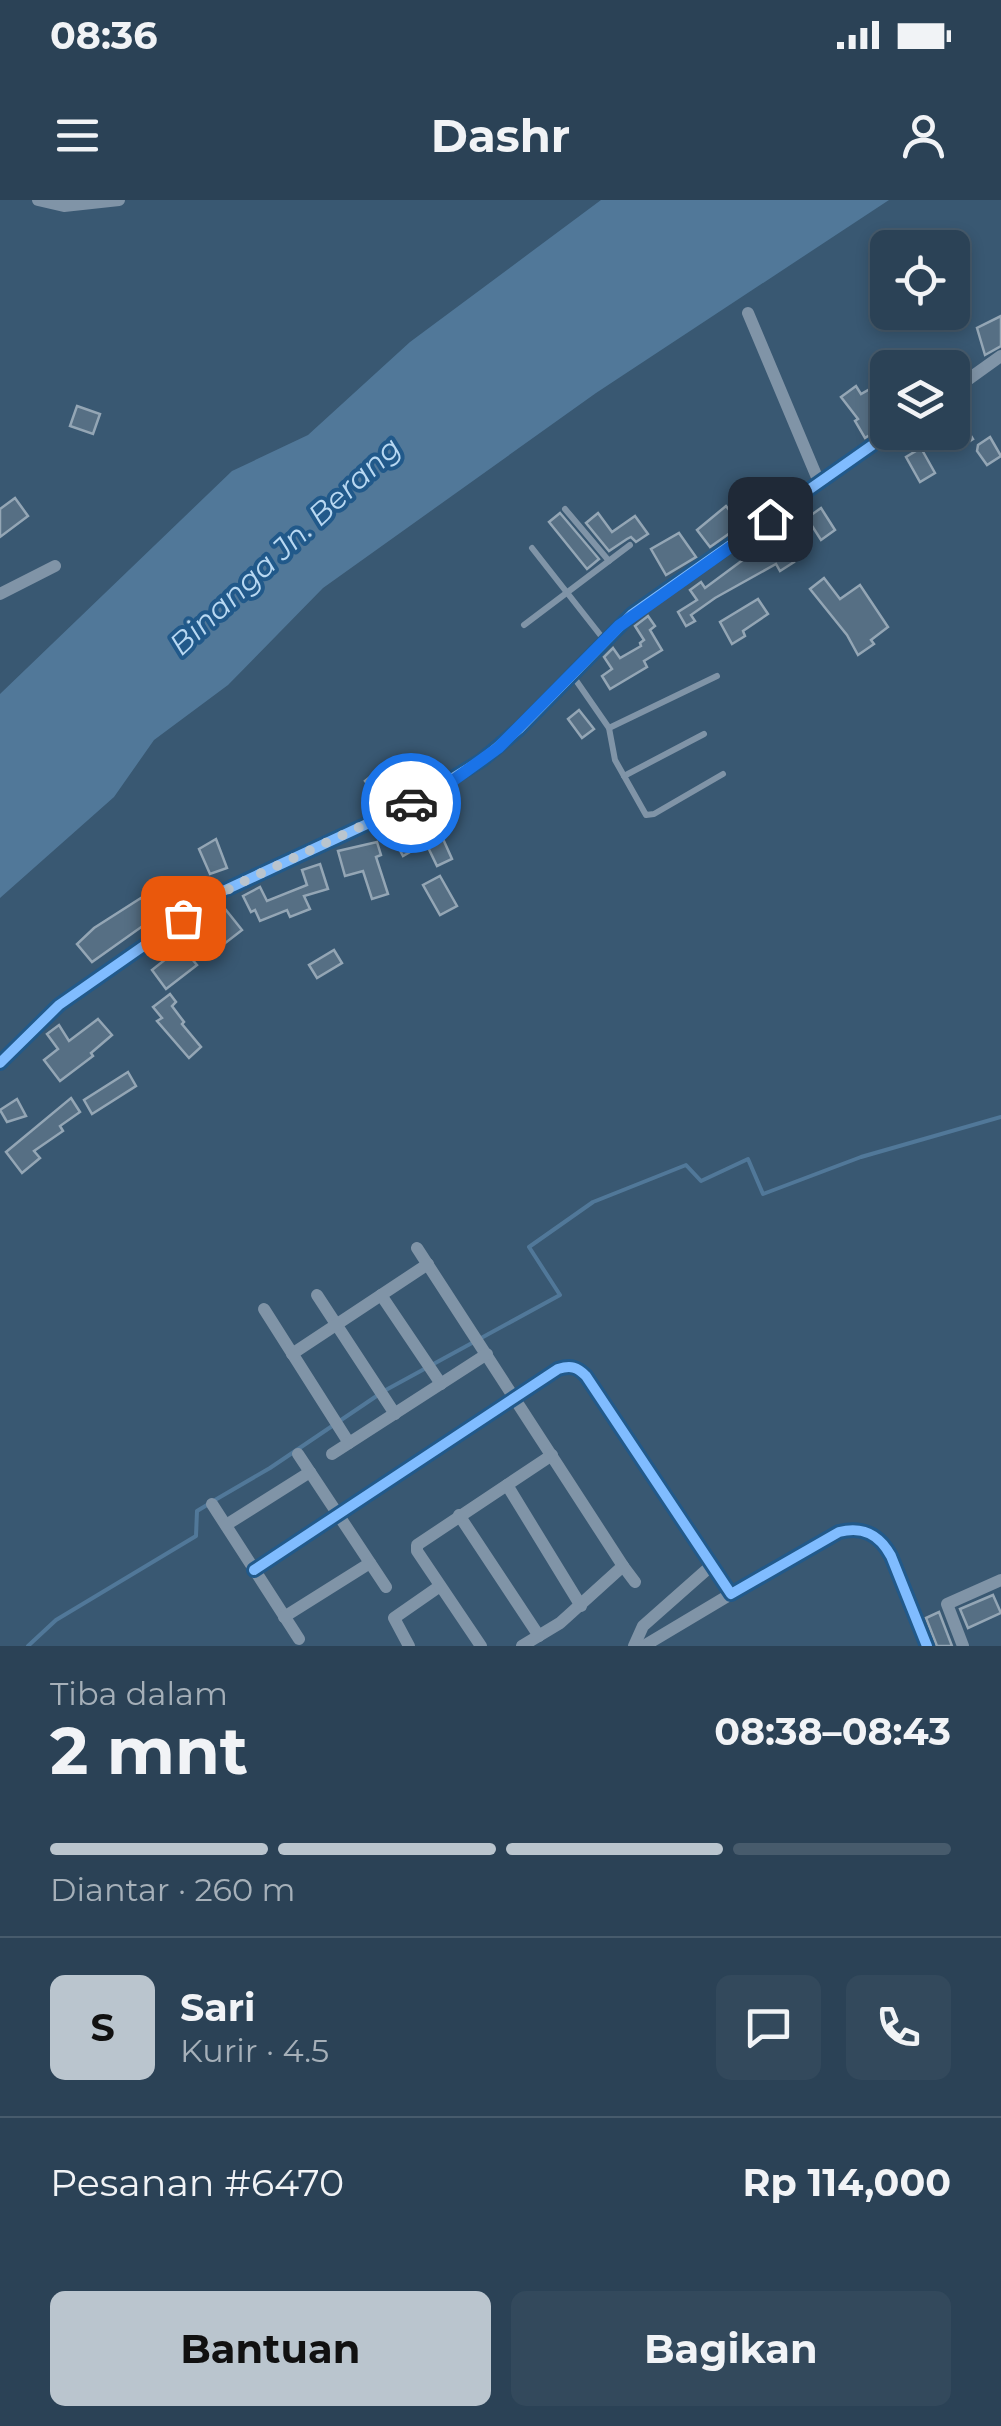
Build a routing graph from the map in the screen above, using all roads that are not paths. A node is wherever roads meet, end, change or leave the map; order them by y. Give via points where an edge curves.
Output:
1 (38, 200) edge
2 (119, 200) edge
3 (748, 313) dead end
4 (1001, 356) edge
5 (970, 378) edge
6 (870, 447) edge
7 (819, 482) junction
8 (565, 509) dead end
9 (630, 546) dead end
10 (532, 548) dead end
11 (609, 561) junction
12 (55, 566) dead end
13 (0, 594) edge
14 (567, 594) junction
15 (524, 625) dead end
16 (605, 642) junction
17 (572, 674) junction
18 (718, 676) dead end
19 (609, 728) junction
20 (704, 734) dead end
21 (722, 774) dead end
22 (624, 776) junction
23 (0, 1063) edge
24 (417, 1248) dead end
25 (428, 1264) junction
26 (316, 1295) dead end
27 (381, 1295) junction
28 (264, 1309) dead end
29 (335, 1325) junction
30 (292, 1354) junction
31 (487, 1354) junction
32 (441, 1384) junction
33 (516, 1397) junction
34 (395, 1414) junction
35 (349, 1443) junction
36 (298, 1454) dead end
37 (332, 1454) dead end
38 (552, 1456) junction
39 (310, 1472) junction
40 (506, 1485) junction
41 (212, 1504) dead end
42 (338, 1514) junction
43 (460, 1515) junction
44 (226, 1526) junction
45 (370, 1563) junction
46 (622, 1566) junction
47 (712, 1566) junction
48 (254, 1570) junction
49 (634, 1582) dead end
50 (440, 1586) junction
51 (999, 1586) edge
52 (386, 1587) dead end
53 (731, 1594) junction
54 (581, 1606) junction
55 (284, 1617) junction
56 (539, 1636) junction
57 (298, 1639) dead end
58 (409, 1646) edge
59 (481, 1646) edge
60 (522, 1646) edge
61 (634, 1646) edge
62 (644, 1646) edge
63 (927, 1646) edge
64 (963, 1646) edge

1 - 2 street via 64,206
3 - 7 street
4 - 5 street
6 - 7 street
7 - 16 street via 632,614
8 - 11 lane
9 - 11 lane
10 - 14 lane
11 - 14 lane
12 - 13 street
14 - 15 lane
14 - 16 lane
16 - 17 street
17 - 19 lane
17 - 23 street via 498,748 451,782 221,892 58,1005
18 - 19 lane
19 - 22 lane
20 - 22 lane
21 - 22 lane via 646,815
24 - 25 street
25 - 27 street
25 - 31 street
26 - 29 street
27 - 29 street
27 - 32 street
28 - 30 street
29 - 30 street
29 - 34 street
30 - 35 street
31 - 32 street
31 - 33 street
32 - 34 street
33 - 38 street
33 - 42 street
33 - 47 street via 558,1369 579,1368
34 - 35 street
35 - 37 street
36 - 39 street
38 - 40 street
38 - 46 street
39 - 42 street
39 - 44 street
40 - 43 street
40 - 54 street
41 - 44 street
42 - 45 street
42 - 48 street
43 - 50 street via 417,1547
43 - 56 street
44 - 48 street
45 - 52 street
45 - 55 street
46 - 49 street
46 - 54 street
47 - 53 street
47 - 61 street via 650,1618
48 - 55 street
50 - 58 street via 394,1618
50 - 59 street
51 - 64 street via 946,1604
53 - 62 street
53 - 63 street via 839,1532 870,1532 891,1556
54 - 56 street
55 - 57 street
56 - 60 street

